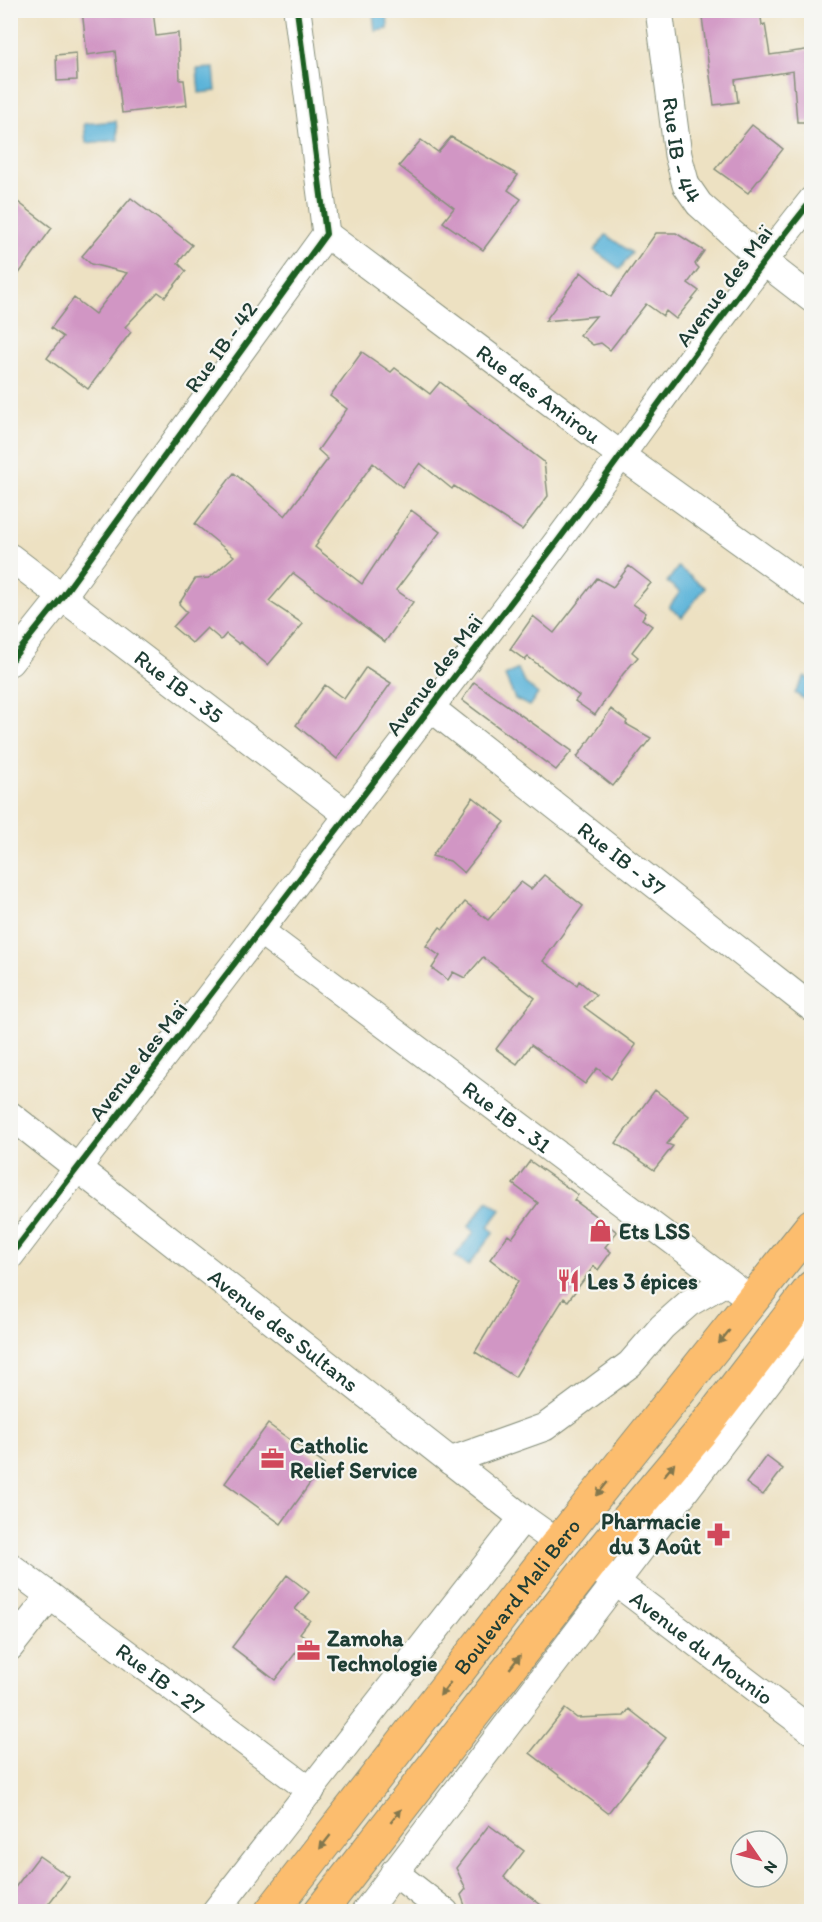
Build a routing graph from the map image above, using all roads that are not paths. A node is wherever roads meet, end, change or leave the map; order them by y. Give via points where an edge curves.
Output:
1 (297, 10) edge
2 (659, 10) edge
3 (812, 200) edge
4 (326, 234) junction
5 (763, 261) junction
6 (812, 299) edge
7 (622, 456) junction
8 (10, 557) edge
9 (812, 593) edge
10 (62, 597) junction
11 (10, 662) edge
12 (432, 708) junction
13 (349, 816) junction
14 (260, 931) junction
15 (812, 1008) edge
16 (10, 1114) edge
17 (78, 1167) junction
18 (812, 1225) edge
19 (10, 1256) edge
20 (782, 1263) junction
21 (725, 1282) junction
22 (812, 1286) edge
23 (753, 1301) junction
24 (812, 1324) edge
25 (450, 1461) junction
26 (523, 1518) junction
27 (558, 1543) junction
28 (10, 1566) edge
29 (603, 1572) junction
30 (50, 1596) junction
31 (10, 1647) edge
32 (812, 1731) edge
33 (311, 1791) junction
34 (394, 1872) junction
35 (215, 1911) edge
36 (271, 1911) edge
37 (320, 1911) edge
38 (365, 1911) edge
39 (445, 1911) edge

1 - 4 street
2 - 5 street, Rue IB - 44 via 678,155 686,185 699,204
3 - 5 street, Avenue des Maï
4 - 7 street, Rue des Amirou
4 - 10 street, Rue IB - 42
5 - 6 street, Rue IB - 44
5 - 7 street, Avenue des Maï
7 - 9 street, Rue des Amirou
7 - 12 street, Avenue des Maï
8 - 10 street, Rue IB - 35
10 - 11 street, Rue IB - 42
10 - 13 street, Rue IB - 35
12 - 13 street, Avenue des Maï
12 - 15 street, Rue IB - 37
13 - 14 street, Avenue des Maï
14 - 17 street, Avenue des Maï
14 - 21 street, Rue IB - 31
16 - 17 street, Avenue des Sultans
17 - 19 street, Avenue des Maï
17 - 25 street, Avenue des Sultans
18 - 20 main road, Boulevard Mali Bero
20 - 22 street
20 - 23 main road, Boulevard Mali Bero
21 - 23 street, Rue IB - 31
21 - 25 street via 689,1304 662,1327 630,1364 545,1427
29 -> 22 main road, Boulevard Mali Bero via 699,1434
23 -> 27 main road, Boulevard Mali Bero
24 - 29 street, Boulevard Mali Bero
25 - 26 street, Avenue des Sultans
26 - 27 street, Avenue des Sultans
26 - 33 street, Boulevard Mali Bero
27 -> 36 main road, Boulevard Mali Bero
28 - 30 street, Rue IB - 27
29 - 32 street, Avenue du Mounio
29 - 34 street, Boulevard Mali Bero
37 -> 29 main road, Boulevard Mali Bero
30 - 31 street
30 - 33 street, Rue IB - 27
33 - 35 street, Boulevard Mali Bero
34 - 38 street, Boulevard Mali Bero
34 - 39 street

